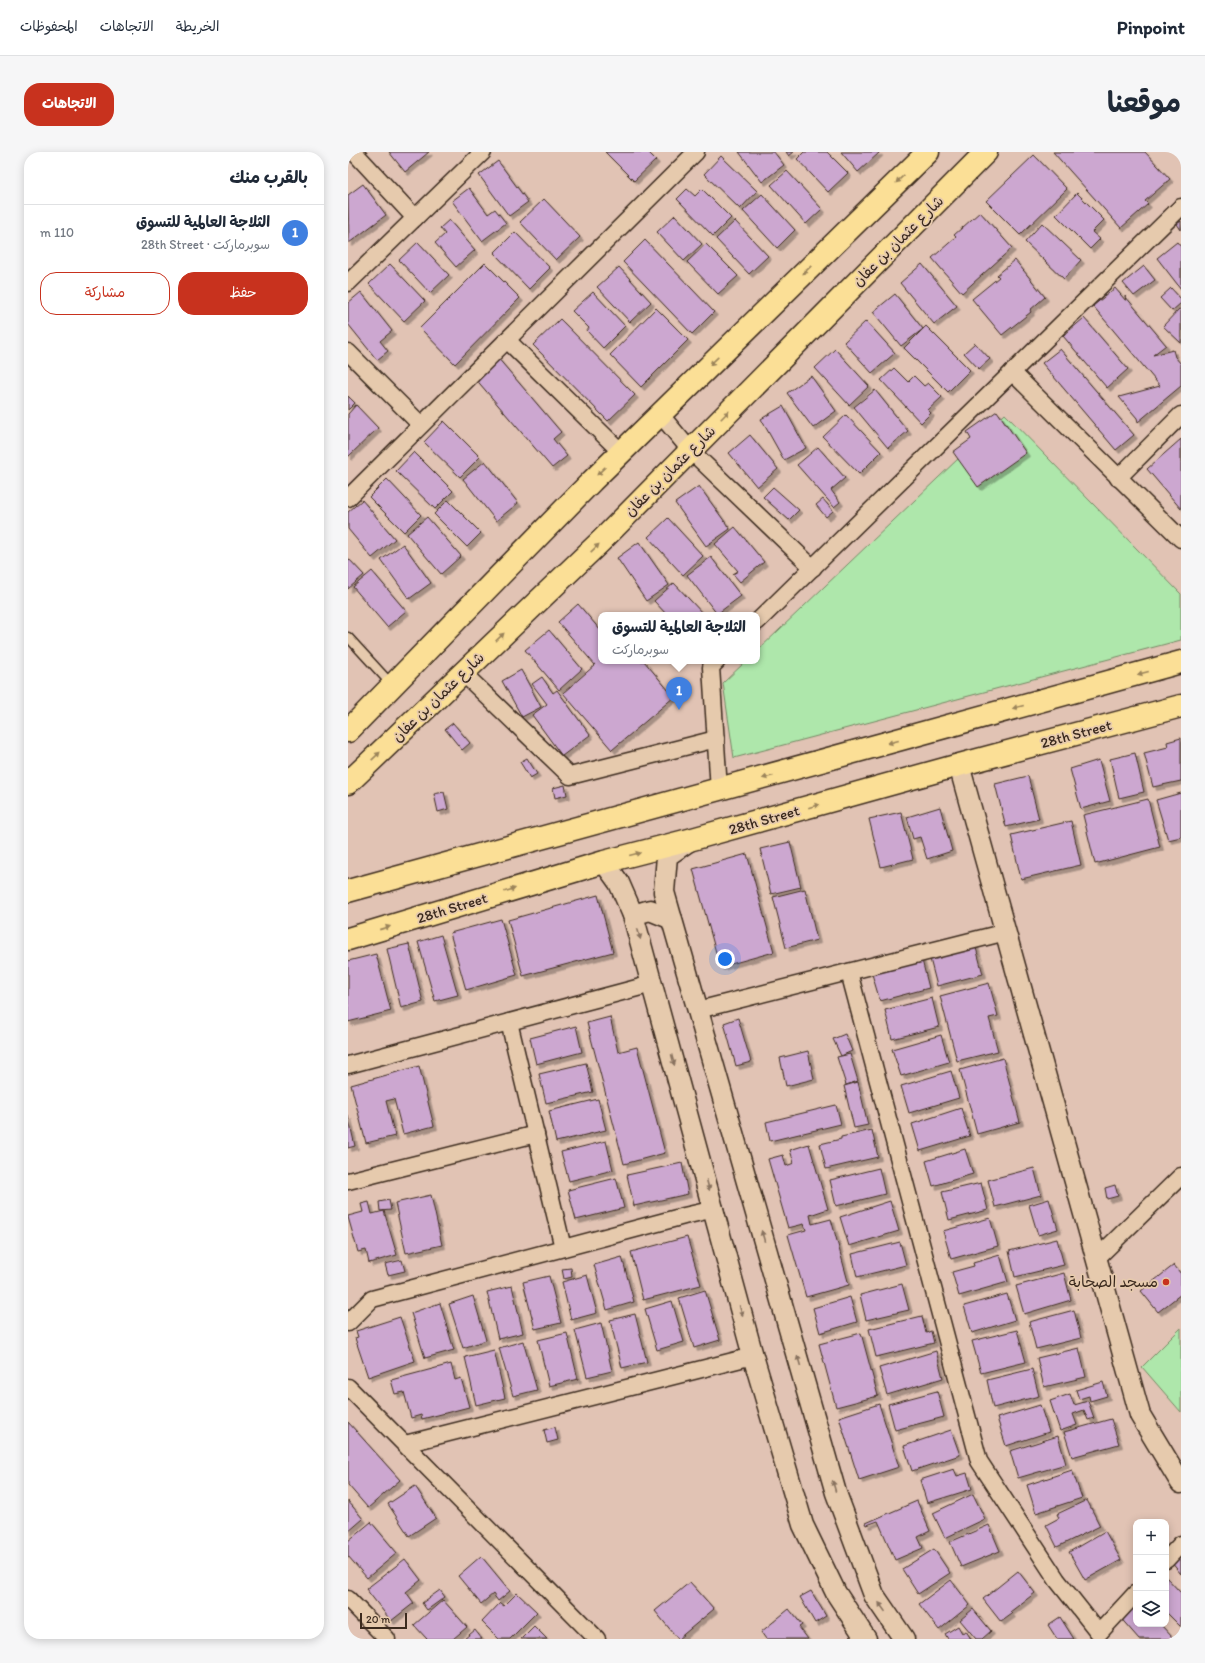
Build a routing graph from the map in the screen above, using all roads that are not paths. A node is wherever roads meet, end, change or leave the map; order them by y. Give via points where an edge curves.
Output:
1 (354, 152) edge
2 (483, 152) edge
3 (696, 152) edge
4 (928, 152) edge
5 (986, 152) edge
6 (1181, 207) edge
7 (415, 218) junction
8 (348, 283) edge
9 (507, 340) junction
10 (348, 352) edge
11 (1012, 372) junction
12 (660, 414) junction
13 (1181, 415) edge
14 (421, 425) junction
15 (690, 450) junction
16 (621, 452) junction
17 (1118, 478) junction
18 (348, 498) edge
19 (1181, 538) edge
20 (812, 568) junction
21 (760, 619) edge
22 (348, 637) edge
23 (1181, 662) edge
24 (714, 664) edge
25 (463, 673) junction
26 (392, 685) junction
27 (1181, 706) edge
28 (348, 731) edge
29 (716, 739) junction
30 (959, 765) junction
31 (348, 783) edge
32 (719, 790) junction
33 (689, 840) junction
34 (604, 862) junction
35 (348, 875) edge
36 (402, 877) junction
37 (348, 891) edge
38 (633, 915) junction
39 (672, 919) junction
40 (1006, 932) junction
41 (348, 939) edge
42 (849, 972) junction
43 (652, 984) junction
44 (698, 1010) junction
45 (509, 1022) junction
46 (348, 1065) edge
47 (536, 1134) junction
48 (1181, 1176) edge
49 (348, 1181) edge
50 (714, 1209) junction
51 (562, 1248) junction
52 (1096, 1259) junction
53 (348, 1323) edge
54 (753, 1356) junction
55 (348, 1387) edge
56 (405, 1444) junction
57 (1181, 1483) edge
58 (1181, 1544) edge
59 (1169, 1557) edge
60 (1133, 1596) edge
61 (348, 1599) edge
62 (387, 1639) edge
63 (598, 1639) edge
64 (866, 1639) edge
65 (904, 1639) edge

1 - 7 street
2 - 7 street
3 - 9 street
4 -> 12 main road
15 -> 5 main road, شارع عثمان بن عفان
6 - 11 street
7 - 8 street
9 - 14 street
9 - 16 street
10 - 14 street
11 - 17 street
11 - 20 street
12 - 15 street
12 - 16 main road
13 - 17 street
14 - 18 street
15 - 20 street
25 -> 15 main road, شارع عثمان بن عفان via 601,541
16 -> 26 main road
17 - 19 street
20 - 21 street
22 - 26 lane
23 -> 32 main road
24 - 29 street via 711,667
25 - 29 street via 570,776
31 -> 25 main road, شارع عثمان بن عفان
26 - 28 main road
27 - 30 main road, 28th Street
29 - 32 street
33 -> 30 main road, 28th Street
30 - 40 street
32 - 36 main road
34 -> 33 main road, 28th Street
33 - 39 street via 667,856 664,892
34 - 38 street via 618,883
41 -> 34 main road, 28th Street
35 - 36 main road
36 - 37 main road
38 - 39 street via 650,910
38 -> 43 street
39 - 44 street
40 - 42 street
40 - 52 street
42 - 44 street
42 - 60 street via 978,1461 1057,1580 1099,1633
43 - 45 street
43 -> 50 street
65 -> 44 street via 874,1596 836,1492
45 - 46 street
45 - 47 street
47 - 49 street
47 - 51 street
48 - 52 street
50 - 51 street
50 -> 54 street
51 - 53 street via 372,1299
52 - 57 street via 1140,1415
54 - 56 street
54 - 64 street via 803,1524 836,1593
55 - 56 street
56 - 63 street
58 - 59 street
61 - 62 street

